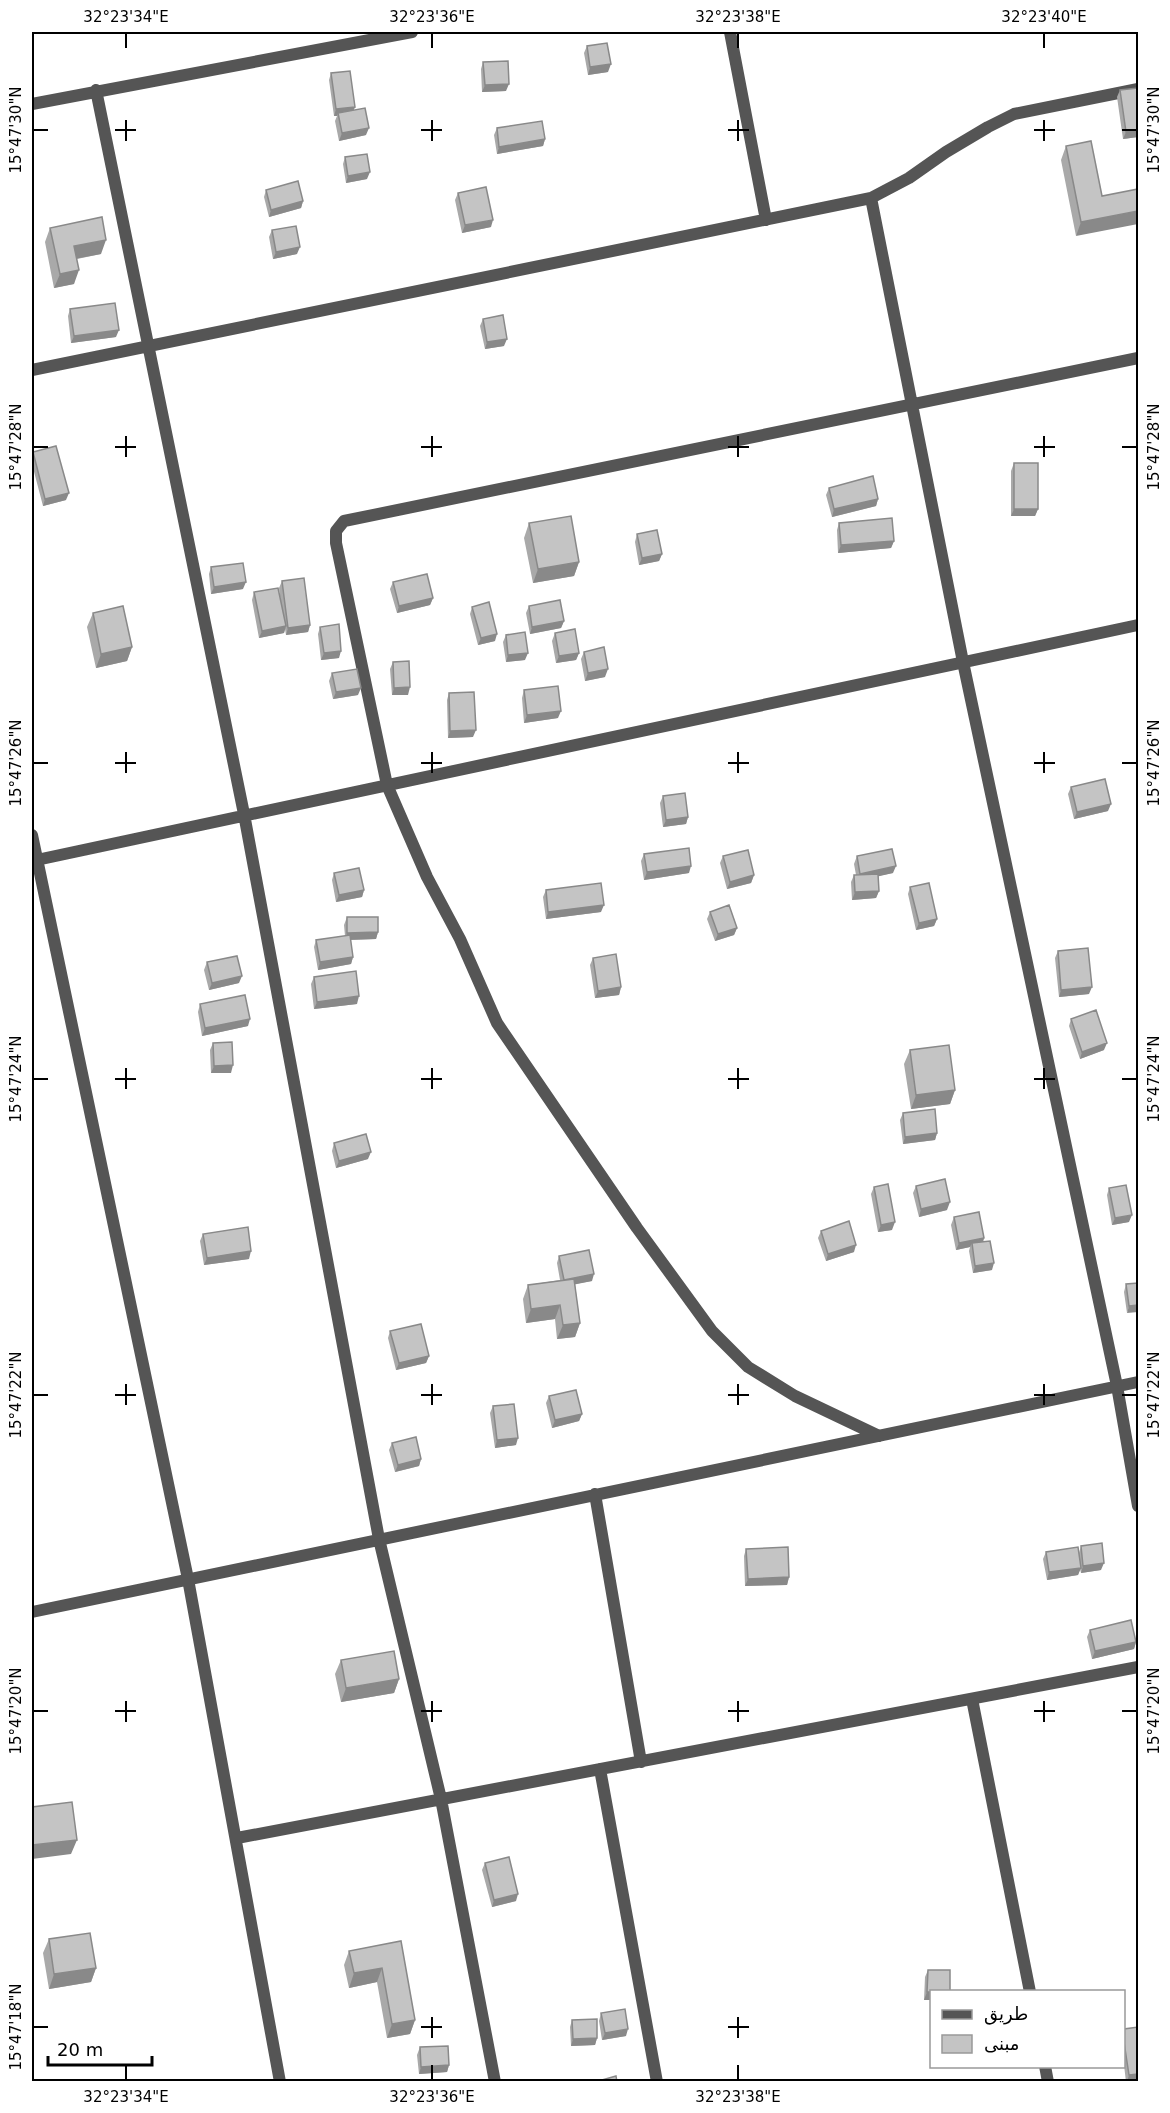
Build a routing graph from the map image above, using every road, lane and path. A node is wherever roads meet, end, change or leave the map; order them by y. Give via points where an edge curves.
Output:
1 (412, 32) edge
2 (730, 32) edge
3 (1138, 88) edge
4 (96, 90) junction
5 (32, 104) edge
6 (871, 198) junction
7 (766, 220) junction
8 (148, 345) junction
9 (1138, 358) edge
10 (32, 370) edge
11 (912, 405) junction
12 (1138, 625) edge
13 (963, 662) junction
14 (387, 785) junction
15 (244, 814) junction
16 (32, 835) edge
17 (34, 860) edge
18 (1138, 1382) edge
19 (1117, 1386) junction
20 (879, 1436) junction
21 (595, 1494) junction
22 (1138, 1506) edge
23 (380, 1539) junction
24 (188, 1579) junction
25 (32, 1612) edge
26 (1138, 1667) edge
27 (972, 1699) junction
28 (641, 1762) junction
29 (600, 1769) junction
30 (441, 1799) junction
31 (237, 1838) junction
32 (1030, 1990) edge
33 (280, 2082) edge
34 (495, 2082) edge
35 (657, 2082) edge

1 - 4 street
2 - 7 street
3 - 6 street via 1014,114
4 - 5 street
4 - 8 street
6 - 7 street
6 - 11 street
7 - 8 street
8 - 10 street
8 - 15 street
9 - 11 street
11 - 13 street
11 - 14 street via 344,521 336,531 336,543
12 - 13 street
13 - 14 street
13 - 19 street
14 - 15 street
14 - 20 street via 497,1023 712,1332 748,1367 795,1396
15 - 17 street
15 - 23 street
16 - 17 street
17 - 24 street
18 - 19 street
19 - 20 street
19 - 22 street
20 - 21 street
21 - 23 street
21 - 28 street
23 - 24 street
23 - 30 street
24 - 25 street
24 - 31 street
26 - 27 street
27 - 28 street
27 - 32 street
28 - 29 street
29 - 30 street
29 - 35 street
30 - 31 street
30 - 34 street
31 - 33 street

